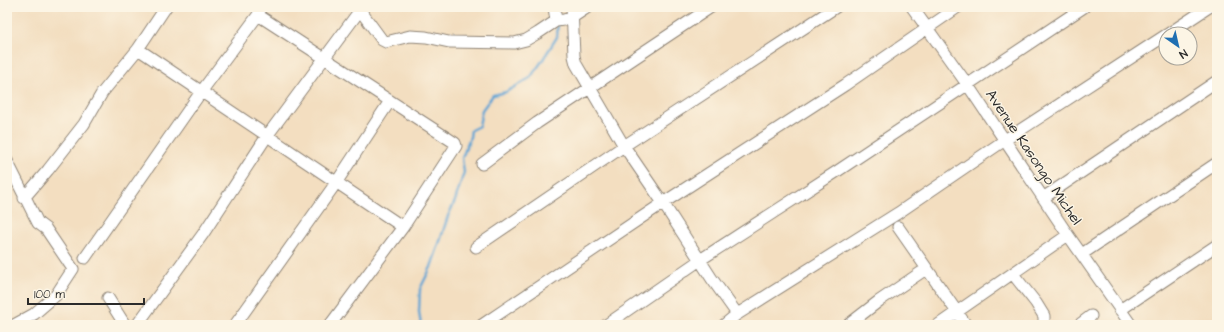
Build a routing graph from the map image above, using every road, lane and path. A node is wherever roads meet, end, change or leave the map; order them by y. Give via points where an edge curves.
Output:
1 (166, 7) edge
2 (554, 7) edge
3 (588, 7) edge
4 (711, 7) edge
5 (836, 7) edge
6 (912, 7) edge
7 (958, 7) edge
8 (1084, 7) edge
9 (1209, 7) edge
10 (359, 9) edge
11 (260, 11) edge
12 (566, 16) edge
13 (1180, 26) edge
14 (926, 28) junction
15 (1158, 41) edge
16 (138, 49) junction
17 (324, 58) junction
18 (1217, 81) edge
19 (967, 84) junction
20 (590, 87) junction
21 (201, 92) junction
22 (390, 101) junction
23 (267, 136) junction
24 (1005, 140) junction
25 (624, 146) junction
26 (7, 161) edge
27 (482, 164) dead end
28 (1217, 164) edge
29 (336, 183) junction
30 (24, 198) junction
31 (1043, 198) junction
32 (663, 203) junction
33 (403, 227) junction
34 (898, 228) dead end
35 (1068, 235) junction
36 (1217, 245) edge
37 (476, 247) dead end
38 (1082, 254) junction
39 (85, 258) dead end
40 (700, 260) junction
41 (926, 269) junction
42 (1013, 274) junction
43 (108, 298) dead end
44 (1120, 310) junction
45 (957, 312) junction
46 (736, 315) junction
47 (1091, 316) dead end
48 (14, 325) edge
49 (125, 325) edge
50 (137, 325) edge
51 (235, 325) edge
52 (330, 325) edge
53 (482, 325) edge
54 (606, 325) edge
55 (724, 325) edge
56 (848, 325) edge
57 (938, 325) edge
58 (966, 325) edge
59 (1044, 325) edge
60 (1079, 325) edge
61 (1130, 325) edge

1 - 16 street
2 - 12 street
3 - 12 street
4 - 20 street
5 - 25 street
6 - 14 street, Avenue Kasongo Michel
7 - 14 street
8 - 19 street
9 - 13 street
10 - 12 street via 386,42 410,36 449,42 514,43 538,34
10 - 17 street
11 - 17 street
11 - 21 street
12 - 20 street via 576,64
14 - 19 street, Avenue Kasongo Michel
14 - 32 street
15 - 24 street
16 - 21 street
16 - 30 street via 102,93 84,124
17 - 22 street
17 - 23 street
18 - 31 street
19 - 24 street, Avenue Kasongo Michel
19 - 40 street
20 - 25 street
20 - 27 street
21 - 23 street
21 - 39 street
22 - 29 street
22 - 33 street via 454,141 456,146
23 - 29 street
23 - 50 street via 203,234
24 - 31 street, Avenue Kasongo Michel
24 - 46 street via 898,213
25 - 32 street
25 - 37 street
26 - 30 street
28 - 38 street
29 - 33 street
29 - 51 street
30 - 48 street via 38,223 46,229 73,269 56,296 34,314
31 - 35 street, Avenue Kasongo Michel
32 - 40 street
32 - 53 street
33 - 52 street
34 - 41 street
35 - 38 street, Avenue Kasongo Michel
35 - 42 street
36 - 44 street
38 - 44 street, Avenue Kasongo Michel
40 - 46 street
40 - 54 street
41 - 45 street
41 - 56 street
42 - 45 street
42 - 59 street via 1044,316
43 - 49 street
44 - 61 street, Avenue Kasongo Michel
45 - 57 street
45 - 58 street
46 - 55 street
47 - 60 street

